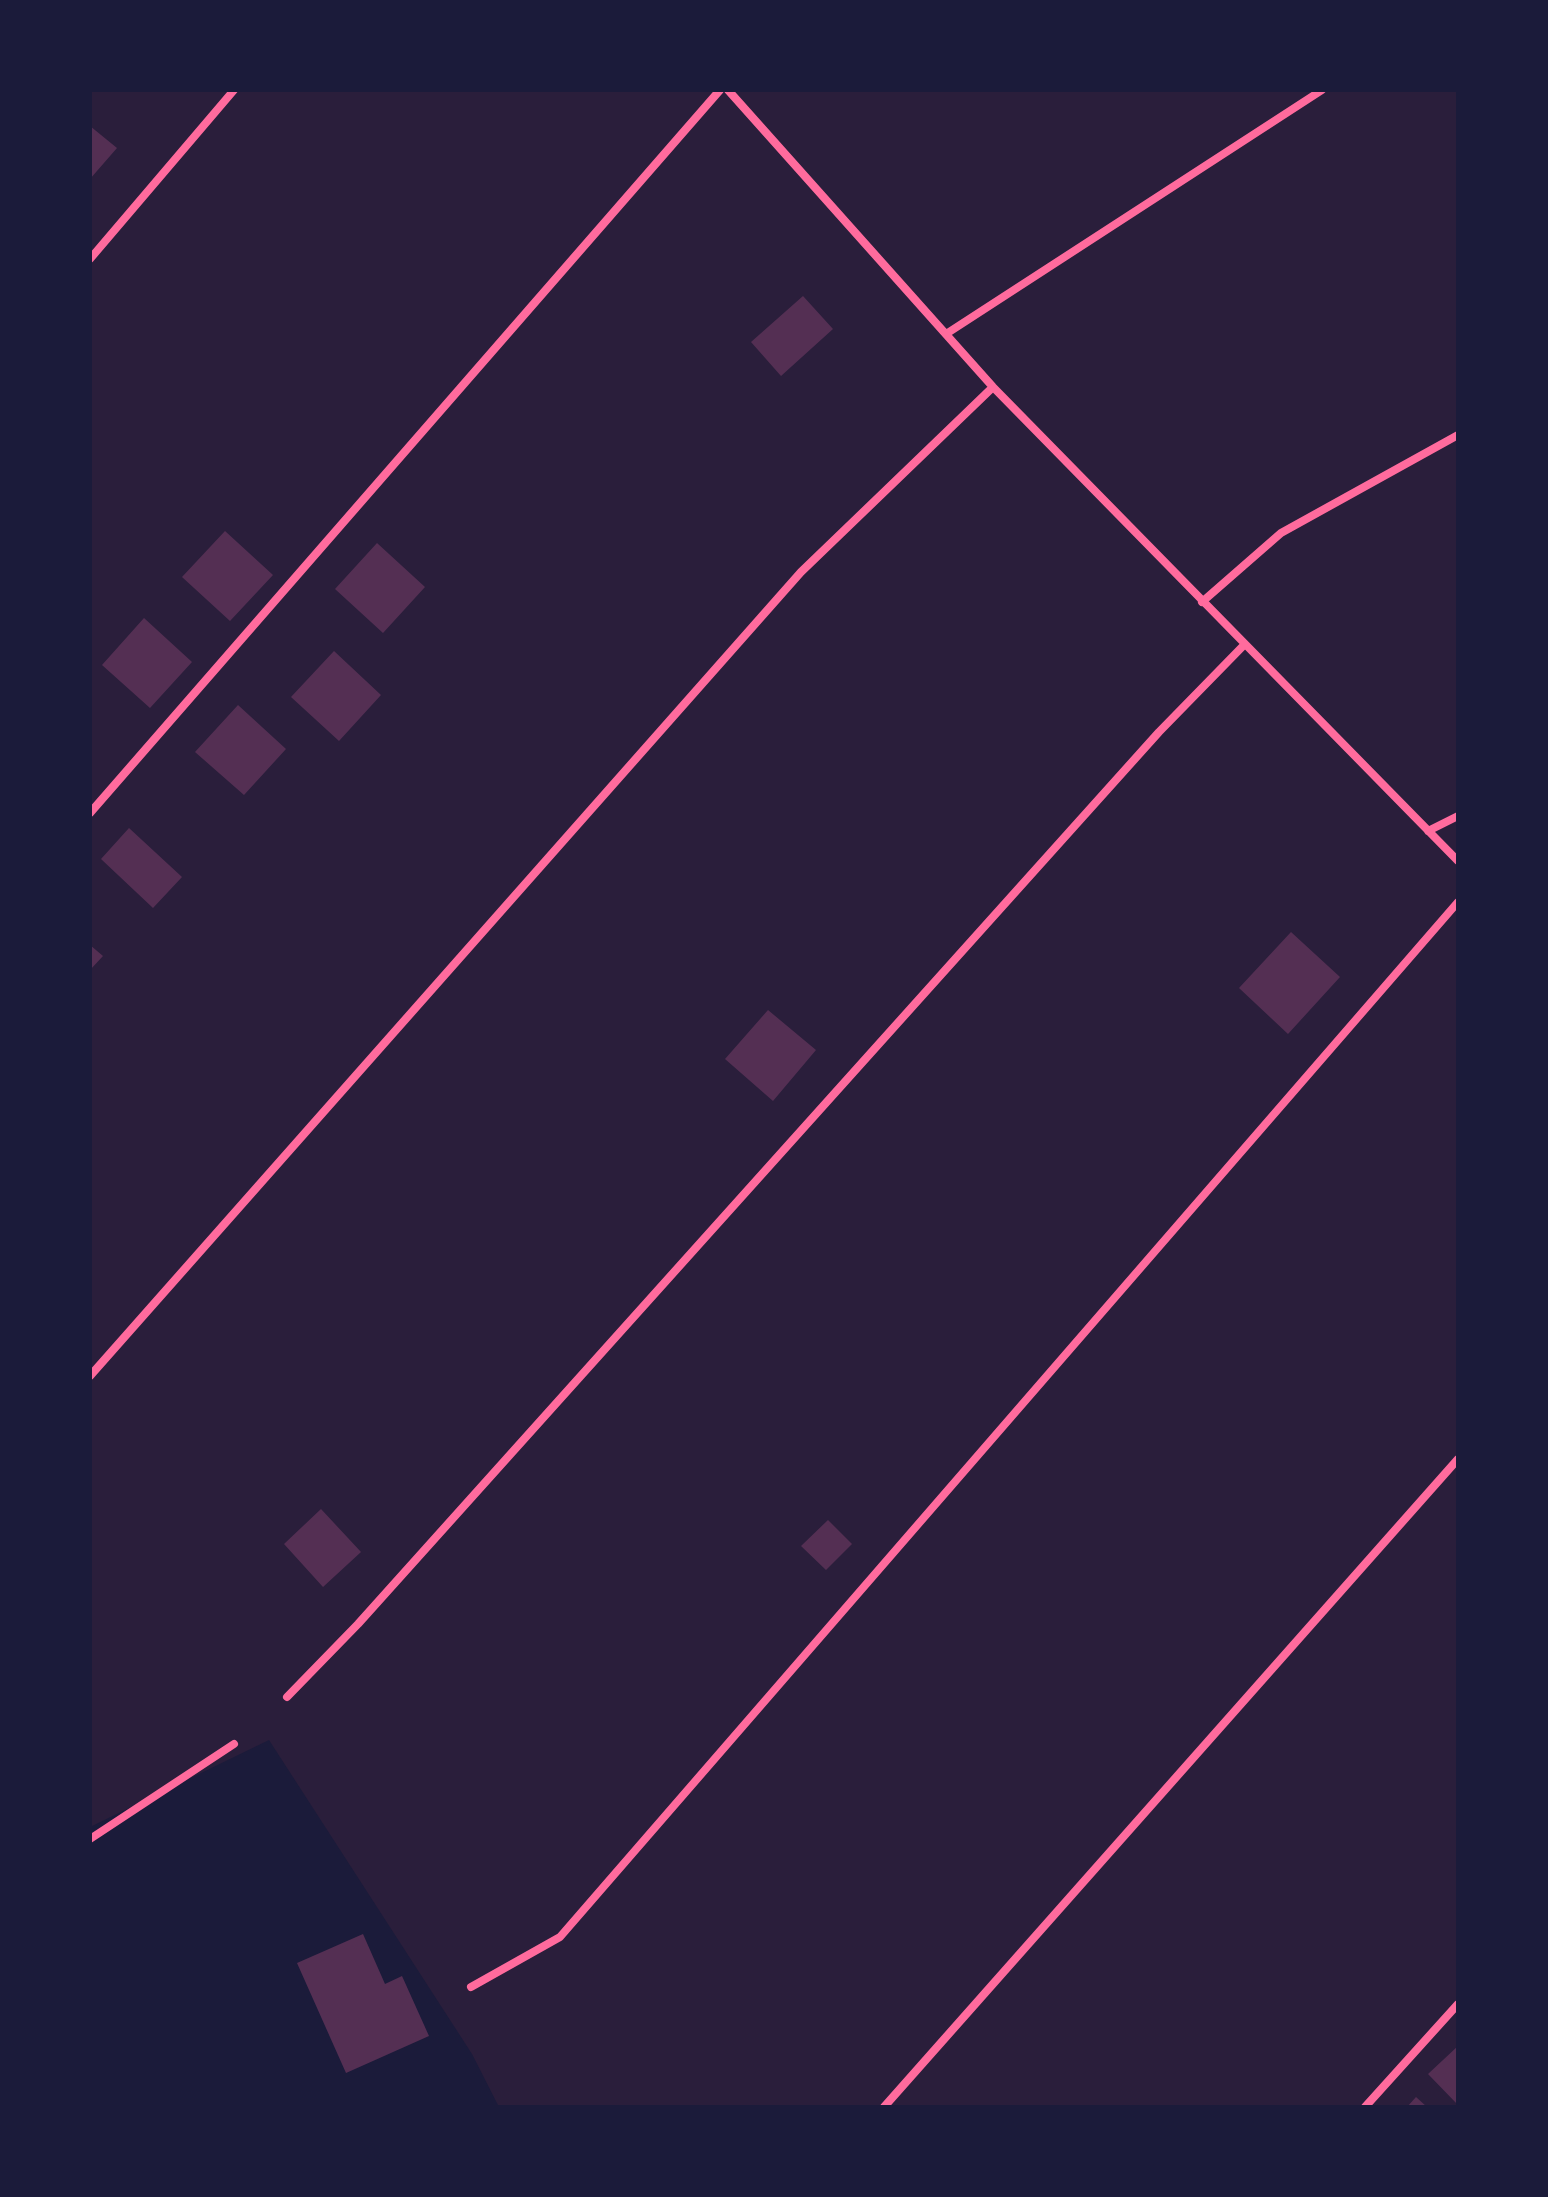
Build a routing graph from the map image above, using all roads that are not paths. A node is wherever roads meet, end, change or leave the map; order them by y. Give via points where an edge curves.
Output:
1 (234, 90) edge
2 (720, 90) edge
3 (728, 90) edge
4 (1322, 90) edge
5 (90, 259) edge
6 (946, 334) junction
7 (993, 387) junction
8 (1458, 435) edge
9 (1202, 602) junction
10 (1244, 645) junction
11 (90, 813) edge
12 (1458, 816) edge
13 (1428, 831) junction
14 (1458, 861) edge
15 (1458, 902) edge
16 (90, 1376) edge
17 (1458, 1459) edge
18 (287, 1697) dead end
19 (234, 1744) dead end
20 (90, 1839) edge
21 (471, 1987) dead end
22 (1458, 2004) edge
23 (884, 2107) edge
24 (1365, 2107) edge

1 - 5 street
2 - 11 street
3 - 6 street
4 - 6 street
6 - 7 street
7 - 9 street
7 - 16 street via 801,572
8 - 9 street via 1281,533
9 - 10 street
10 - 13 street
10 - 18 street via 1148,744
12 - 13 street
13 - 14 street
15 - 21 street via 560,1937
17 - 23 street
19 - 20 street
22 - 24 street

